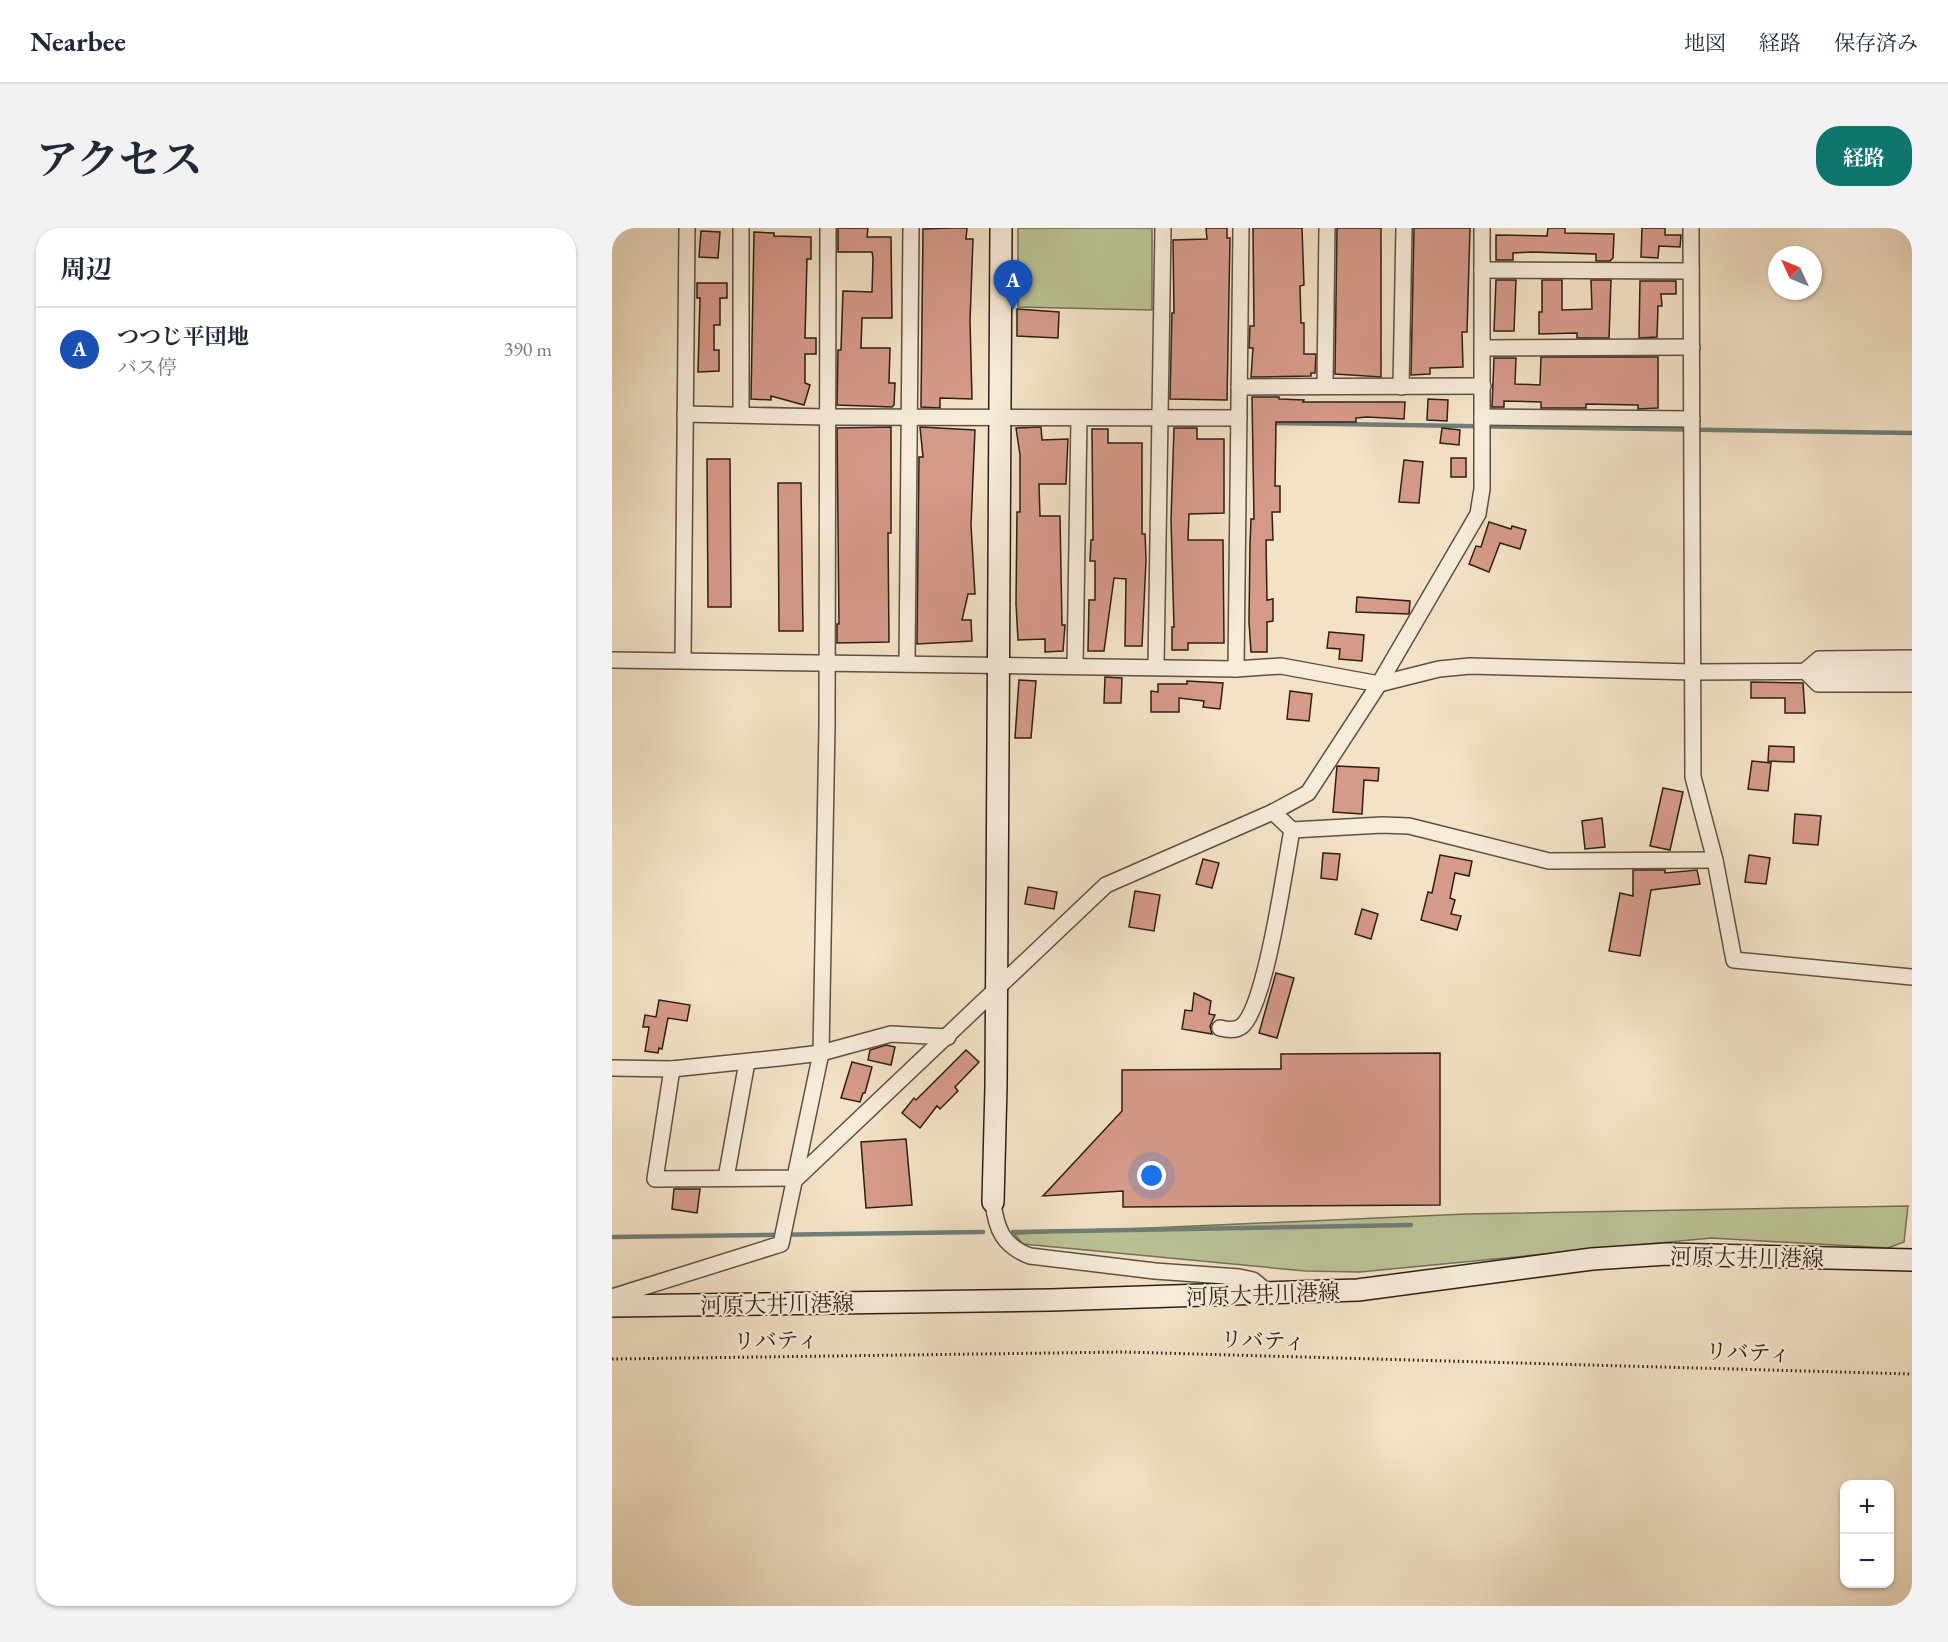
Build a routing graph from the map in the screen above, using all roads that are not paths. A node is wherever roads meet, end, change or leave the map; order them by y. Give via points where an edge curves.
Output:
1 (687, 228) edge
2 (741, 228) edge
3 (828, 228) edge
4 (911, 228) edge
5 (1001, 228) edge
6 (1163, 228) edge
7 (1241, 228) edge
8 (1327, 228) edge
9 (1404, 228) edge
10 (1482, 228) edge
11 (1691, 228) edge
12 (1482, 270) junction
13 (1691, 271) junction
14 (1692, 347) junction
15 (1483, 348) junction
16 (1325, 386) junction
17 (1483, 386) junction
18 (1239, 387) junction
19 (1401, 387) junction
20 (685, 414) junction
21 (741, 414) junction
22 (827, 417) junction
23 (999, 417) junction
24 (1482, 417) junction
25 (909, 418) junction
26 (1078, 418) junction
27 (1239, 418) junction
28 (1692, 419) junction
29 (1160, 420) junction
30 (1912, 658) edge
31 (612, 660) edge
32 (683, 660) junction
33 (825, 662) junction
34 (907, 664) junction
35 (998, 666) junction
36 (1075, 666) junction
37 (1156, 666) junction
38 (1236, 669) junction
39 (1804, 671) junction
40 (1912, 671) edge
41 (1692, 672) junction
42 (1379, 684) junction
43 (1912, 684) edge
44 (1273, 812) junction
45 (1292, 830) junction
46 (1715, 860) junction
47 (1912, 977) edge
48 (996, 990) junction
49 (1220, 1028) dead end
50 (948, 1037) junction
51 (821, 1053) junction
52 (747, 1062) junction
53 (612, 1068) edge
54 (672, 1069) junction
55 (726, 1178) junction
56 (797, 1178) junction
57 (993, 1202) joint
58 (1912, 1260) edge
59 (1270, 1294) junction
60 (612, 1297) edge
61 (612, 1306) edge

1 - 20 street
2 - 21 street
3 - 22 street
4 - 25 street
5 - 23 main road
6 - 29 street
7 - 18 street
8 - 16 street
9 - 19 street
10 - 12 street
11 - 13 street
12 - 13 street
12 - 15 street
13 - 14 street
14 - 15 street
14 - 28 street
15 - 17 street
16 - 18 street
16 - 19 street
17 - 19 street
17 - 24 street
18 - 27 street
20 - 21 street
20 - 32 street
21 - 22 street
22 - 25 street
22 - 33 street
23 - 25 street
23 - 26 street
23 - 35 main road
24 - 28 street
24 - 42 street via 1478,514
25 - 34 street
26 - 29 street
26 - 36 street
27 - 29 street
27 - 38 street
28 - 41 street
29 - 37 street
30 - 39 street via 1819,659
31 - 32 street
32 - 33 street
33 - 34 street
33 - 51 street
34 - 35 street
35 - 36 street
35 - 48 main road
36 - 37 street
37 - 38 street
38 - 42 street via 1281,666
39 - 40 street
39 - 41 street
39 - 43 street via 1818,684
41 - 42 street via 1470,666 1439,669
41 - 46 street via 1693,777
42 - 44 street via 1308,793
44 - 45 street
44 - 48 street via 1106,885
45 - 46 street via 1409,826 1549,861
45 - 49 street via 1264,973 1252,1011 1243,1026 1232,1030
46 - 47 street via 1734,960
48 - 50 street
48 - 57 main road
50 - 51 street via 891,1034
50 - 56 street
51 - 52 street
51 - 56 street
52 - 54 street
52 - 55 street
53 - 54 street
54 - 55 street via 655,1179
55 - 56 street
56 - 60 street via 783,1236
57 - 59 street via 1005,1243 1030,1256 1246,1278
58 - 59 main road, 河原大井川港線 via 1667,1254 1592,1259 1358,1290
59 - 61 main road, 河原大井川港線

